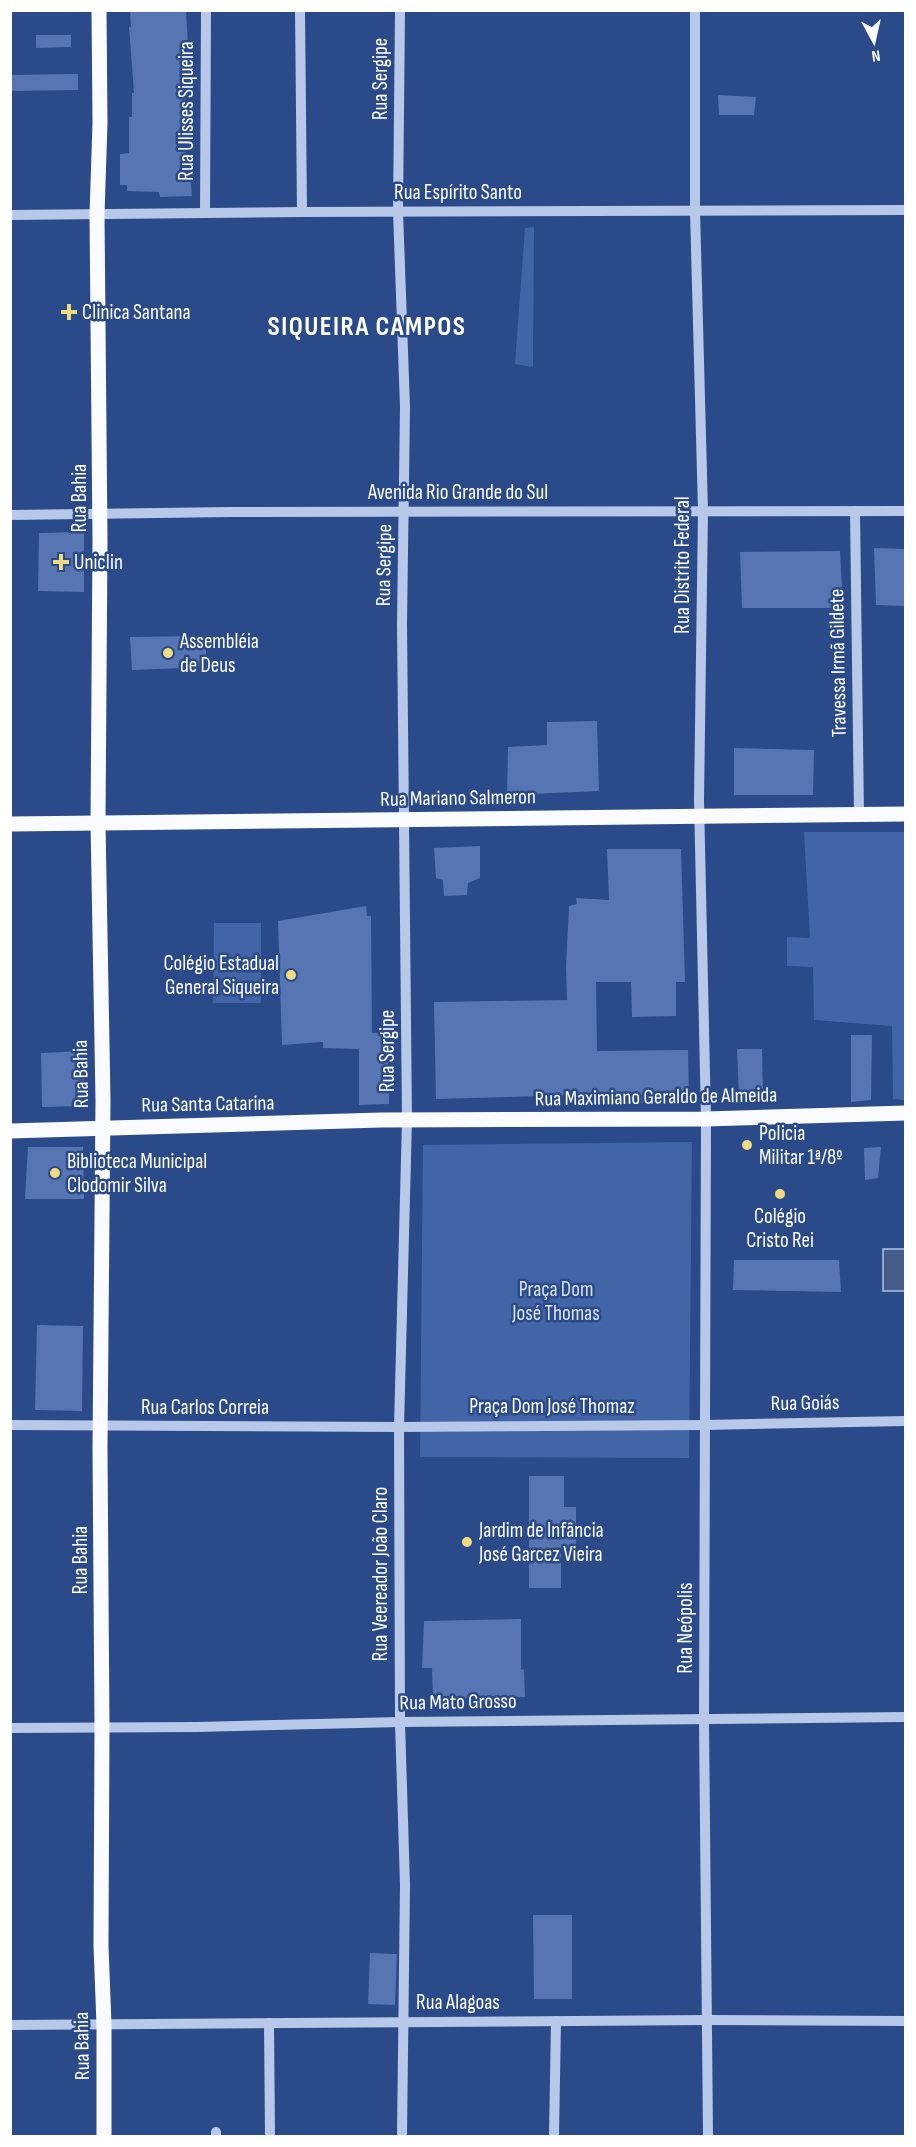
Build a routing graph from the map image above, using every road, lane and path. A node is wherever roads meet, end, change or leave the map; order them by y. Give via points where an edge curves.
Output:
1 (99, 10) edge
2 (206, 10) edge
3 (300, 10) edge
4 (400, 10) edge
5 (695, 10) edge
6 (906, 210) edge
7 (695, 211) junction
8 (205, 212) junction
9 (302, 212) junction
10 (398, 212) junction
11 (97, 214) junction
12 (10, 215) edge
13 (906, 510) edge
14 (703, 511) junction
15 (855, 511) junction
16 (404, 512) junction
17 (100, 514) junction
18 (10, 515) edge
19 (906, 814) edge
20 (859, 815) junction
21 (700, 816) junction
22 (406, 819) junction
23 (98, 823) junction
24 (10, 824) edge
25 (906, 1113) edge
26 (706, 1119) junction
27 (407, 1120) junction
28 (102, 1129) junction
29 (10, 1131) edge
30 (906, 1421) edge
31 (10, 1425) edge
32 (705, 1425) junction
33 (100, 1426) junction
34 (399, 1427) junction
35 (906, 1717) edge
36 (704, 1720) junction
37 (400, 1722) junction
38 (10, 1728) edge
39 (102, 1728) junction
40 (707, 2020) junction
41 (402, 2021) junction
42 (556, 2021) junction
43 (906, 2021) edge
44 (269, 2023) junction
45 (10, 2025) edge
46 (104, 2025) junction
47 (104, 2136) edge
48 (270, 2136) edge
49 (402, 2136) edge
50 (554, 2136) edge
51 (708, 2136) edge

1 - 11 main road, Rua Bahia
2 - 8 street, Rua Ulisses Siqueira
3 - 9 street
4 - 10 street, Rua Sergipe
5 - 7 street, Rua Distrito Federal
6 - 7 street, Rua Espírito Santo
7 - 10 street, Rua Espírito Santo
7 - 14 street, Rua Distrito Federal
8 - 9 street, Rua Espírito Santo
8 - 11 street, Rua Espírito Santo
9 - 10 street, Rua Espírito Santo
10 - 16 street, Rua Sergipe via 405,407
11 - 12 street, Rua Espírito Santo
11 - 17 main road, Rua Bahia
13 - 15 street, Avenida Rio Grande do Sul
14 - 15 street, Avenida Rio Grande do Sul
14 - 16 street, Avenida Rio Grande do Sul
14 - 21 street, Rua Distrito Federal
15 - 20 street, Travessa Irmã Gildete
16 - 17 street, Avenida Rio Grande do Sul
16 - 22 street, Rua Sergipe
17 - 18 street, Avenida Rio Grande do Sul
17 - 23 main road, Rua Bahia
19 - 20 main road, Rua Mariano Salmeron
20 - 21 main road, Rua Mariano Salmeron
21 - 22 main road, Rua Mariano Salmeron
21 - 26 street, Rua Distrito Federal
22 - 23 main road, Rua Mariano Salmeron
22 - 27 street, Rua Sergipe
23 - 24 main road, Rua Mariano Salmeron
23 - 28 main road, Rua Bahia
25 - 26 main road, Rua Maximiano Geraldo de Almeida
26 - 27 main road, Rua Maximiano Geraldo de Almeida
26 - 32 street, Rua Neópolis
27 - 28 main road, Rua Santa Catarina
27 - 34 street, Rua Veereador João Claro
28 - 29 main road, Rua Santa Catarina
28 - 33 main road, Rua Bahia
30 - 32 street, Rua Goiás
31 - 33 street, Rua Carlos Correia
32 - 34 street, Praça Dom José Thomaz
32 - 36 street, Rua Neópolis
33 - 34 street, Rua Carlos Correia
33 - 39 main road, Rua Bahia
34 - 37 street, Rua Veereador João Claro
35 - 36 street, Rua Mato Grosso
36 - 37 street, Rua Mato Grosso
36 - 40 street, Rua Neópolis
37 - 39 street, Rua Mato Grosso
37 - 41 street, Rua Veereador João Claro via 405,1885
38 - 39 street, Rua Mato Grosso
39 - 46 main road, Rua Bahia
40 - 42 street, Rua Alagoas
40 - 43 street, Rua Alagoas
40 - 51 street, Rua Neópolis
41 - 42 street, Rua Alagoas
41 - 44 street, Rua Alagoas
41 - 49 street, Rua Veereador João Claro
42 - 50 street
44 - 46 street, Rua Alagoas
44 - 48 street
45 - 46 street, Rua Alagoas
46 - 47 main road, Rua Bahia

